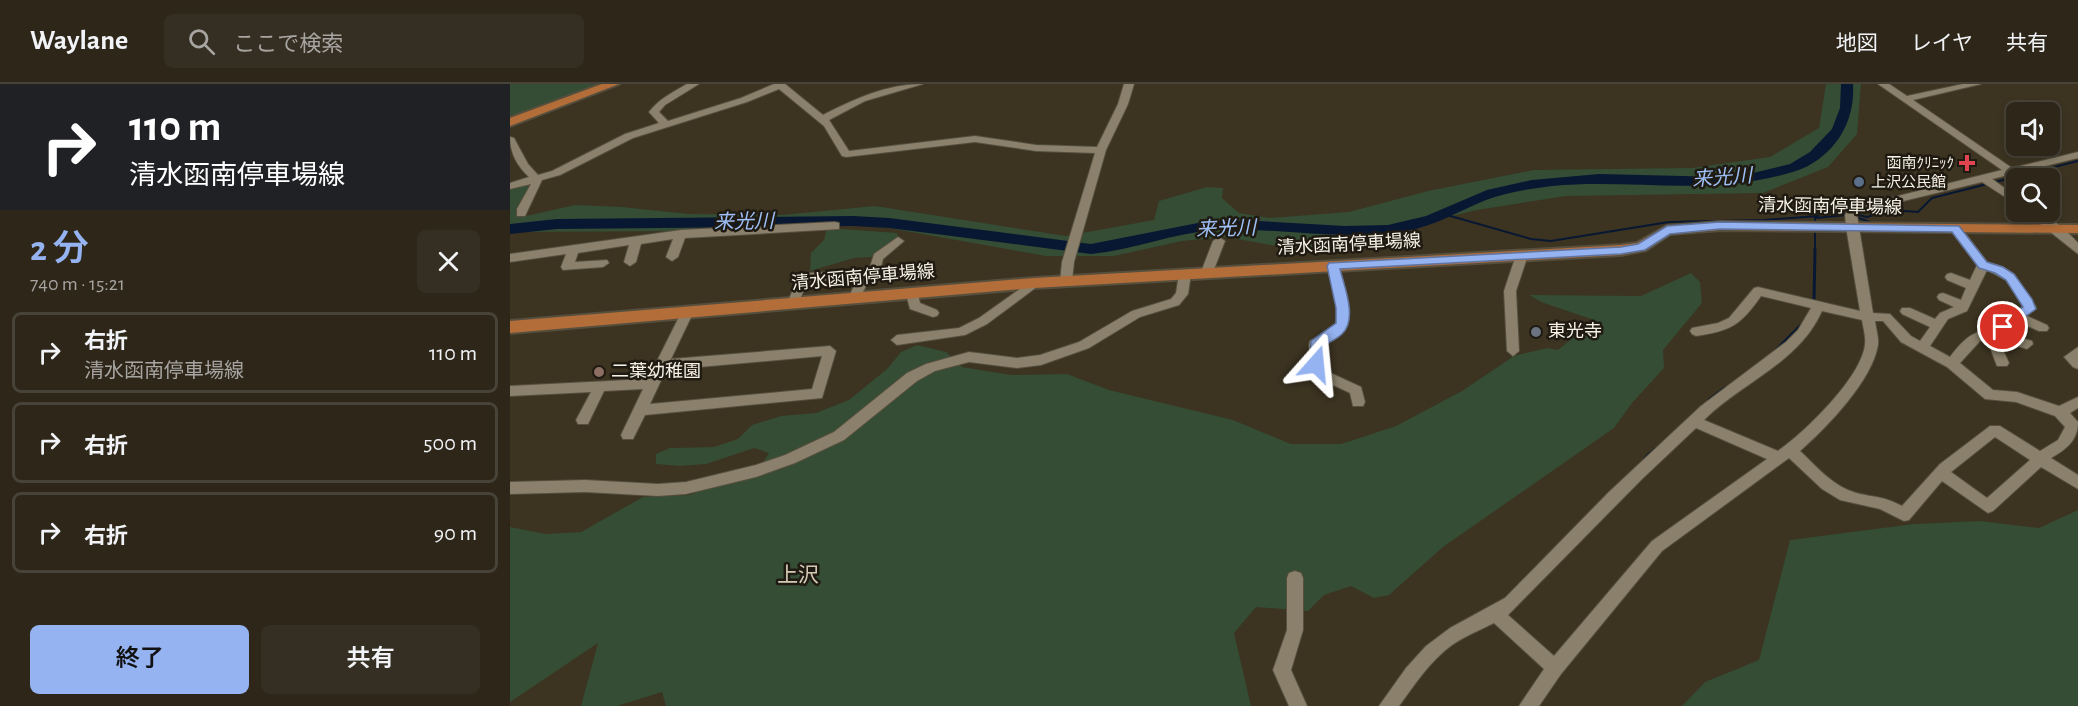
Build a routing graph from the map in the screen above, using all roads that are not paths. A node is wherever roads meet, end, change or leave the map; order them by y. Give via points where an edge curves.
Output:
1 (613, 84) edge
2 (694, 84) edge
3 (918, 84) edge
4 (1129, 84) edge
5 (1883, 84) edge
6 (1976, 84) edge
7 (1907, 99) junction
8 (823, 119) junction
9 (510, 122) edge
10 (668, 125) junction
11 (510, 140) edge
12 (1101, 150) junction
13 (2078, 155) edge
14 (2006, 168) edge
15 (2027, 168) edge
16 (2006, 175) edge
17 (537, 179) junction
18 (1990, 183) junction
19 (510, 186) edge
20 (2006, 194) edge
21 (521, 214) dead end
22 (2046, 222) edge
23 (835, 226) dead end
24 (1852, 227) junction
25 (1955, 228) junction
26 (2056, 229) junction
27 (2078, 230) edge
28 (681, 234) junction
29 (637, 239) junction
30 (898, 241) dead end
31 (1220, 241) dead end
32 (574, 248) junction
33 (2078, 250) edge
34 (1522, 255) junction
35 (672, 257) dead end
36 (510, 258) edge
37 (630, 262) dead end
38 (603, 263) dead end
39 (1983, 265) junction
40 (1333, 266) junction
41 (1207, 272) junction
42 (1185, 274) junction
43 (865, 275) junction
44 (1951, 277) dead end
45 (1066, 281) junction
46 (1034, 283) junction
47 (1973, 285) junction
48 (912, 294) junction
49 (1943, 297) dead end
50 (854, 299) junction
51 (793, 304) junction
52 (1965, 306) junction
53 (1818, 307) junction
54 (1906, 311) dead end
55 (687, 313) junction
56 (933, 313) dead end
57 (1866, 317) junction
58 (2018, 317) junction
59 (1937, 326) junction
60 (510, 327) edge
61 (2043, 328) dead end
62 (1696, 331) dead end
63 (1999, 336) junction
64 (897, 340) dead end
65 (2027, 344) dead end
66 (1922, 348) junction
67 (1513, 351) dead end
68 (2078, 352) edge
69 (2002, 363) dead end
70 (1952, 364) junction
71 (2078, 364) edge
72 (663, 365) junction
73 (652, 384) junction
74 (600, 387) junction
75 (510, 391) edge
76 (1358, 402) dead end
77 (2078, 402) edge
78 (640, 410) junction
79 (2060, 412) junction
80 (583, 420) dead end
81 (1695, 422) junction
82 (2075, 427) edge
83 (628, 435) dead end
84 (1785, 454) junction
85 (2042, 459) junction
86 (1941, 473) junction
87 (2078, 483) edge
88 (510, 488) edge
89 (1295, 578) dead end
90 (1497, 615) junction
91 (1556, 668) junction
92 (1298, 706) edge
93 (1388, 706) edge
94 (1528, 706) edge

1 - 9 main road
2 - 10 street via 657,107 654,112
3 - 8 street via 862,99
4 - 12 street
5 - 7 street
6 - 7 street
7 - 14 street
8 - 10 street via 780,85
8 - 12 street via 846,154 975,139 1036,148
10 - 17 street via 629,136 567,169
11 - 17 street via 521,165
12 - 45 street
13 - 15 street
16 - 18 street
17 - 19 street
17 - 21 street via 535,193
18 - 20 street
18 - 24 street via 1854,210
22 - 26 street
23 - 28 street
24 - 25 main road, 清水函南停車場線
24 - 34 main road, 清水函南停車場線 via 1686,228 1667,230 1636,249
24 - 57 street
25 - 26 main road, 清水函南停車場線
25 - 39 street
26 - 27 main road, 清水函南停車場線
26 - 33 street
28 - 29 street
28 - 35 street
29 - 32 street
29 - 37 street
30 - 43 street via 878,257 874,272
31 - 41 street
32 - 36 street
32 - 38 street via 567,267
34 - 40 main road, 清水函南停車場線
34 - 67 street via 1510,291
39 - 47 street
39 - 58 street via 2004,273 2019,288 2030,307
40 - 41 main road, 清水函南停車場線
40 - 76 street via 1342,323 1339,330 1316,344 1316,372 1351,387
41 - 42 main road, 清水函南停車場線
42 - 45 main road, 清水函南停車場線
42 - 88 street via 1182,294 1175,302 1136,314 1084,345 1041,360 1017,363 969,357 930,367 839,436 756,471 686,488 658,490 585,486
43 - 50 street
43 - 51 street via 808,277 802,280
44 - 47 street
45 - 46 main road, 清水函南停車場線
46 - 48 main road, 清水函南停車場線
46 - 64 street via 983,321 961,332
47 - 52 street
48 - 50 main road, 清水函南停車場線
48 - 56 street via 914,306
49 - 52 street
50 - 51 main road, 清水函南停車場線
51 - 55 main road, 清水函南停車場線
52 - 59 street via 1945,314
53 - 57 street
53 - 62 street via 1758,291 1730,325
53 - 81 street via 1811,324 1794,341
54 - 59 street
55 - 60 main road, 清水函南停車場線
55 - 72 street
57 - 66 street via 1886,317 1901,335
57 - 84 street via 1871,349 1857,379
58 - 61 street
58 - 63 street via 2003,327
59 - 66 street
63 - 65 street
63 - 69 street via 1997,350
63 - 70 street via 1974,336
66 - 70 street
68 - 71 street via 2072,357
70 - 79 street via 1990,395 2017,397
72 - 73 street
72 - 78 street via 831,351 817,394
73 - 74 street
73 - 78 street
74 - 75 street
74 - 80 street
77 - 79 street
78 - 83 street
79 - 82 street
81 - 84 street
81 - 90 street
82 - 85 street via 2063,444
84 - 86 street via 1845,496 1883,503 1904,515
84 - 91 street via 1657,546
85 - 86 street via 1995,430
85 - 86 street via 1988,507
85 - 87 street
89 - 92 street via 1295,633 1282,670
90 - 91 street
90 - 93 street via 1440,644
91 - 94 street

